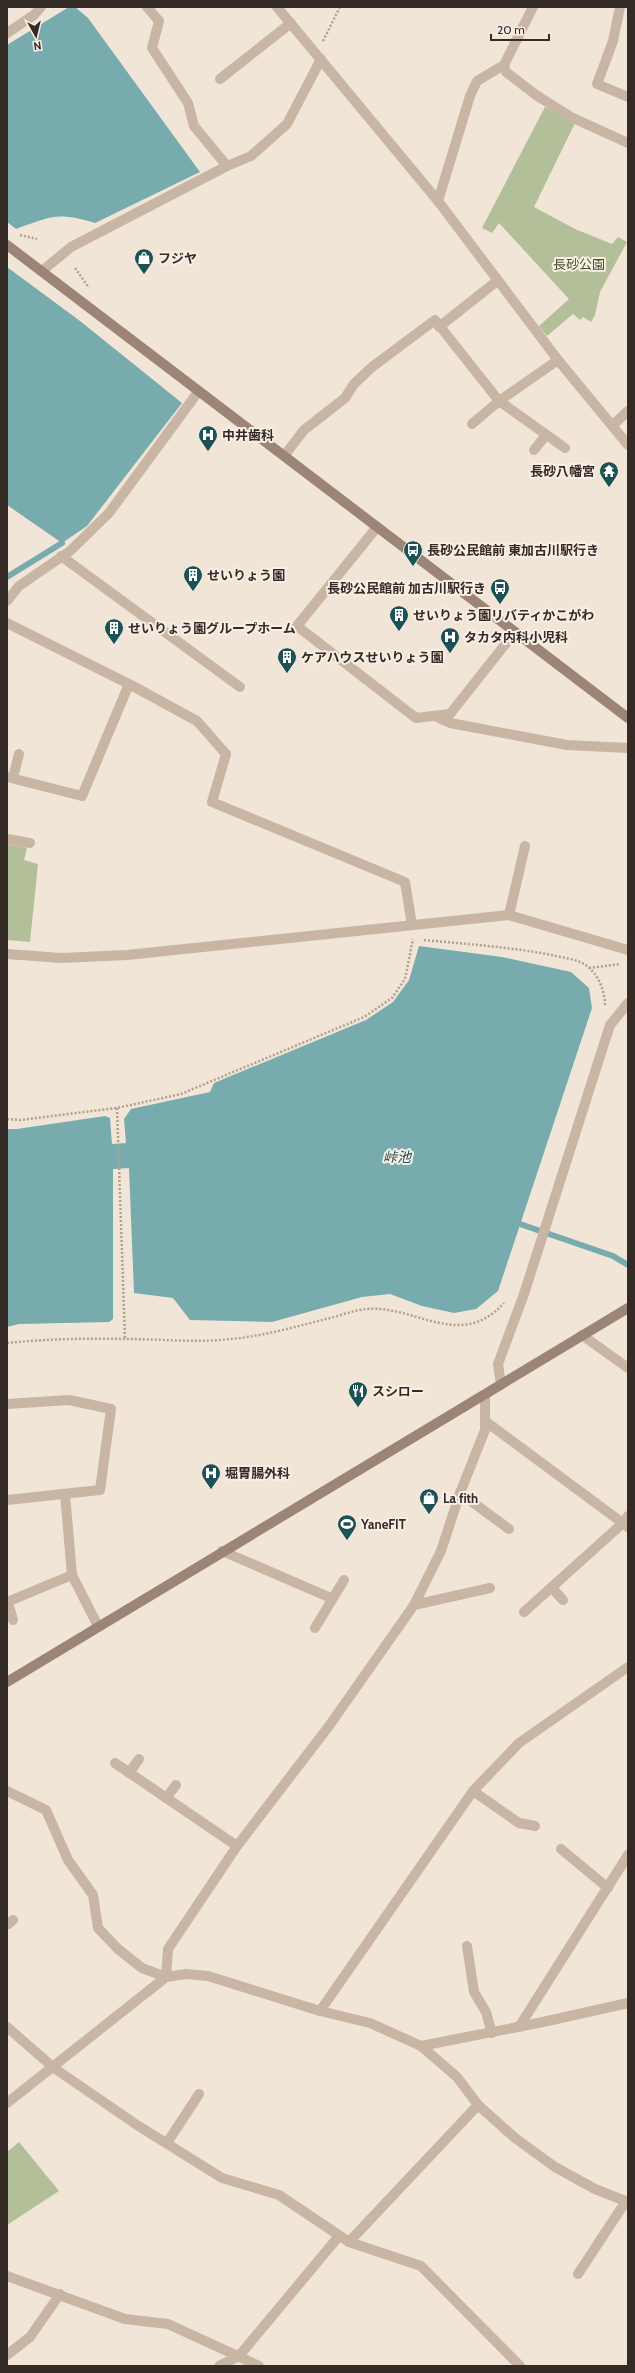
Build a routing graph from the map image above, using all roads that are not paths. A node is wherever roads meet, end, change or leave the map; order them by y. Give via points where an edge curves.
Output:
1 (41, 7) edge
2 (147, 7) edge
3 (277, 7) edge
4 (533, 7) edge
5 (620, 7) edge
6 (291, 23) junction
7 (7, 33) edge
8 (318, 56) junction
9 (504, 65) junction
10 (220, 79) dead end
11 (628, 97) edge
12 (628, 143) edge
13 (227, 166) junction
14 (438, 201) junction
15 (7, 244) edge
16 (42, 271) junction
17 (498, 281) junction
18 (439, 327) junction
19 (558, 360) junction
20 (198, 392) junction
21 (499, 401) junction
22 (628, 411) edge
23 (472, 424) dead end
24 (613, 425) junction
25 (546, 435) junction
26 (628, 445) edge
27 (565, 448) dead end
28 (534, 450) dead end
29 (284, 456) junction
30 (377, 527) junction
31 (61, 556) junction
32 (7, 601) edge
33 (7, 623) edge
34 (515, 632) junction
35 (130, 684) junction
36 (240, 687) dead end
37 (437, 717) junction
38 (628, 718) edge
39 (628, 748) edge
40 (19, 754) dead end
41 (10, 778) edge
42 (7, 839) edge
43 (30, 843) dead end
44 (525, 846) dead end
45 (509, 915) junction
46 (412, 925) junction
47 (628, 950) edge
48 (7, 954) edge
49 (628, 1003) edge
50 (628, 1308) edge
51 (582, 1335) junction
52 (628, 1368) edge
53 (501, 1385) junction
54 (485, 1395) junction
55 (7, 1404) edge
56 (485, 1421) junction
57 (460, 1493) junction
58 (64, 1494) junction
59 (7, 1500) edge
60 (626, 1522) edge
61 (509, 1529) dead end
62 (222, 1551) junction
63 (72, 1575) junction
64 (344, 1580) dead end
65 (490, 1588) dead end
66 (552, 1588) junction
67 (331, 1598) junction
68 (563, 1600) dead end
69 (7, 1602) edge
70 (414, 1605) junction
71 (524, 1612) dead end
72 (13, 1620) dead end
73 (98, 1626) junction
74 (315, 1628) dead end
75 (628, 1667) edge
76 (7, 1682) edge
77 (139, 1759) dead end
78 (115, 1763) dead end
79 (129, 1773) junction
80 (176, 1785) dead end
81 (7, 1791) edge
82 (472, 1791) junction
83 (166, 1798) junction
84 (535, 1826) dead end
85 (237, 1846) junction
86 (560, 1849) dead end
87 (628, 1856) edge
88 (608, 1888) junction
89 (467, 1946) dead end
90 (166, 1978) junction
91 (628, 2003) edge
92 (320, 2011) junction
93 (7, 2027) edge
94 (519, 2027) junction
95 (492, 2033) junction
96 (421, 2046) junction
97 (54, 2068) junction
98 (199, 2094) dead end
99 (7, 2103) edge
100 (478, 2105) junction
101 (167, 2143) junction
102 (627, 2202) edge
103 (339, 2236) junction
104 (349, 2242) junction
105 (578, 2274) dead end
106 (7, 2276) edge
107 (60, 2294) junction
108 (7, 2355) edge
109 (239, 2356) junction
110 (219, 2366) edge
111 (259, 2366) edge
112 (520, 2366) edge

1 - 7 street via 34,15
2 - 13 street via 159,21 152,48 188,104 194,126
3 - 6 street
4 - 9 street
5 - 11 street via 613,41 597,84
6 - 8 street
6 - 10 street
8 - 13 street via 287,124 251,156
8 - 14 street
9 - 12 street via 506,72 536,95 571,117
9 - 14 street via 477,81 470,96
13 - 16 street via 71,247
14 - 17 street
15 - 16 street
16 - 20 street
17 - 18 street
17 - 19 street
18 - 21 street
18 - 29 street via 435,320 372,367 354,384 345,398 304,430
19 - 21 street
19 - 24 street
20 - 29 street
20 - 31 street via 109,513
21 - 23 street
21 - 25 street
22 - 24 street
24 - 26 street
25 - 27 street
25 - 28 street
29 - 30 street
30 - 34 street
30 - 37 street via 297,626 416,718
31 - 32 street via 19,586
31 - 36 street
33 - 35 street
34 - 37 street via 450,714
34 - 38 street
35 - 41 street via 82,796
35 - 46 street via 197,721 226,754 212,802 405,882
37 - 39 street via 450,723 567,745
40 - 41 street
42 - 43 street
44 - 45 street
45 - 46 street
45 - 47 street
46 - 48 street via 128,955 62,958
49 - 53 street via 610,1025 524,1294 498,1364
50 - 51 street
51 - 52 street
51 - 53 street
53 - 54 street
54 - 56 street
54 - 62 street
55 - 58 street via 69,1400 111,1409 100,1490
56 - 57 street via 485,1430
56 - 60 street
57 - 61 street
57 - 70 street via 441,1551
58 - 59 street
58 - 63 street
60 - 66 street
62 - 67 street
62 - 73 street
63 - 69 street
63 - 73 street
64 - 67 street
65 - 70 street
66 - 68 street
66 - 71 street
67 - 74 street
69 - 72 street
70 - 85 street via 329,1726
73 - 76 street
75 - 82 street via 519,1743
77 - 79 street
78 - 79 street
79 - 83 street
80 - 83 street
81 - 90 street via 46,1810 68,1860 93,1895 98,1928 118,1949 142,1968
82 - 84 street via 519,1823
82 - 92 street
83 - 85 street
85 - 90 street via 168,1949
86 - 88 street
87 - 88 street
88 - 94 street
89 - 95 street via 474,1992 486,2012
90 - 92 street via 186,1974 208,1976
90 - 97 street
91 - 94 street
92 - 96 street via 370,2023
93 - 97 street
94 - 95 street
95 - 96 street
96 - 100 street via 457,2077
97 - 99 street
97 - 101 street
98 - 101 street
100 - 102 street via 515,2138 555,2167 595,2189
100 - 104 street
101 - 103 street via 222,2178 279,2195
102 - 105 street
103 - 104 street
103 - 109 street
104 - 112 street via 421,2266
106 - 107 street
107 - 108 street via 30,2337
107 - 109 street via 125,2319 168,2324
109 - 110 street
109 - 111 street

